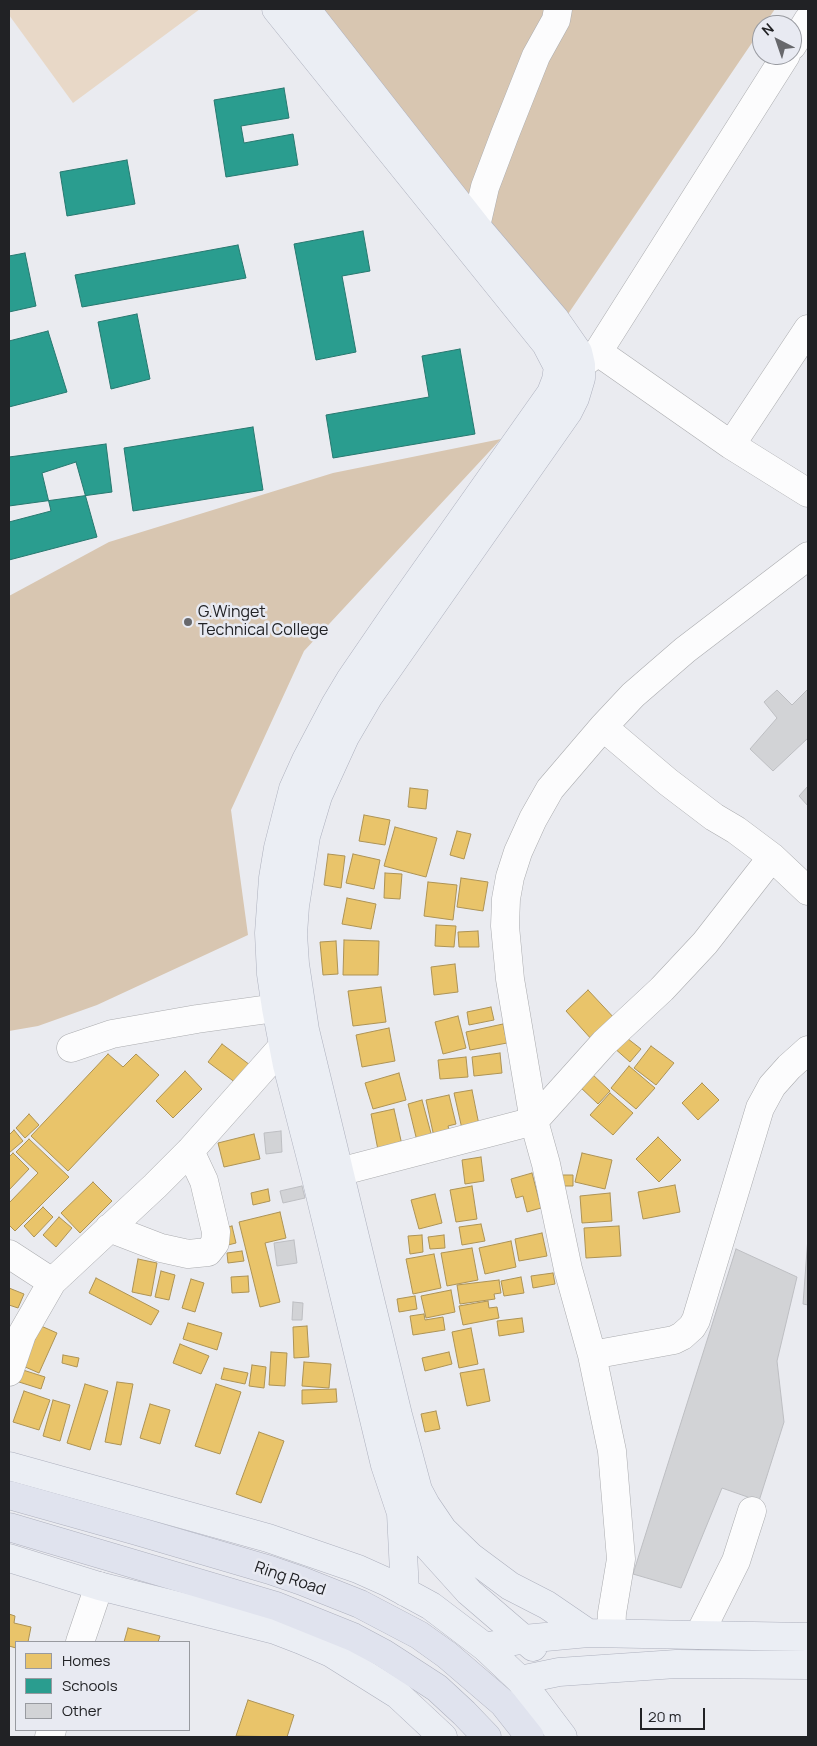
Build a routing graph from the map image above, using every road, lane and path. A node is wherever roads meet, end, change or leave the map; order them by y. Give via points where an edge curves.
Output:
1 (276, 9) edge
2 (306, 9) edge
3 (558, 9) edge
4 (780, 65) edge
5 (476, 226) junction
6 (808, 329) edge
7 (590, 358) junction
8 (731, 445) junction
9 (808, 493) edge
10 (808, 556) edge
11 (603, 727) junction
12 (772, 856) junction
13 (808, 891) edge
14 (276, 1008) junction
15 (305, 1030) junction
16 (283, 1046) junction
17 (71, 1048) dead end
18 (808, 1050) edge
19 (534, 1121) junction
20 (190, 1151) junction
21 (339, 1172) junction
22 (109, 1228) junction
23 (9, 1254) edge
24 (52, 1282) junction
25 (592, 1355) junction
26 (9, 1372) edge
27 (9, 1466) edge
28 (9, 1495) edge
29 (752, 1511) dead end
30 (401, 1513) junction
31 (9, 1527) edge
32 (9, 1558) edge
33 (99, 1586) junction
34 (405, 1592) junction
35 (600, 1633) junction
36 (673, 1634) junction
37 (699, 1635) junction
38 (808, 1636) edge
39 (524, 1639) junction
40 (80, 1641) edge
41 (485, 1647) junction
42 (676, 1664) junction
43 (808, 1665) edge
44 (559, 1672) junction
45 (520, 1680) junction
46 (444, 1737) edge
47 (487, 1737) edge
48 (530, 1737) edge
49 (563, 1737) edge

1 - 14 main road via 546,344 558,368 551,393 350,680 306,760 287,812 273,878 269,933
2 - 5 main road
3 - 5 street via 505,134 485,187
4 - 7 street
5 - 7 main road via 530,288 578,352
6 - 8 street
7 - 8 street
7 - 15 main road via 568,412 369,696 330,766 306,836 295,906 295,964
8 - 9 street
10 - 11 street via 685,650 633,695
11 - 12 street via 668,782
11 - 19 street via 550,789 533,819 518,852 506,899 510,979
12 - 13 street
12 - 19 street via 705,943 604,1043
14 - 16 main road
14 - 17 street via 112,1034
15 - 16 street
15 - 21 main road
16 - 20 street
16 - 30 main road via 385,1465
18 - 25 street via 772,1086 760,1108 692,1327 674,1340
19 - 21 street
19 - 25 street via 568,1269
20 - 22 street
20 - 22 street via 204,1181 216,1232 215,1243 208,1252 188,1254 160,1248
21 - 35 main road via 410,1464 426,1505 443,1530 471,1557 510,1586
22 - 24 street
23 - 24 street
24 - 26 street via 22,1334
25 - 35 street via 612,1451 621,1559 612,1613
27 - 34 main road via 268,1538 358,1569
28 - 48 highway, Ring Road via 270,1570 360,1604 419,1635 447,1655 502,1703
29 - 37 street via 736,1561
30 - 34 main road
30 - 39 main road via 469,1592
31 - 47 highway, Ring Road via 276,1606 354,1637 437,1688
32 - 33 main road
33 - 40 street
33 - 46 main road via 274,1630 324,1650 398,1695
34 - 41 main road via 431,1606
35 - 36 main road
35 - 39 main road
36 - 37 main road
36 - 42 main road
37 - 38 main road
39 - 41 main road
39 - 44 main road
41 - 45 main road
42 - 43 main road
42 - 44 main road
44 - 45 main road
45 - 49 main road

